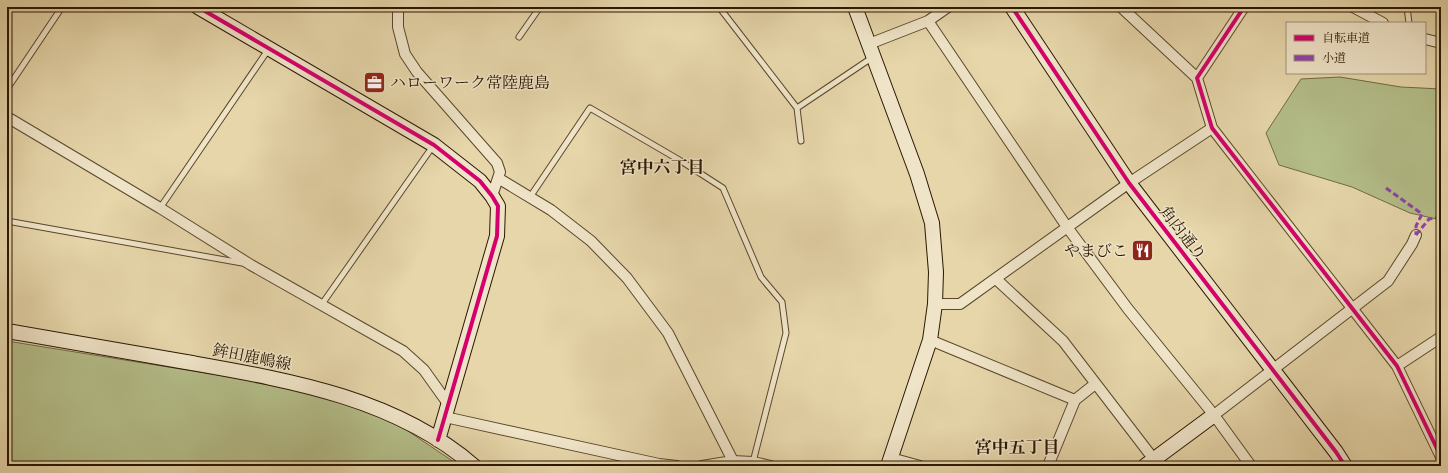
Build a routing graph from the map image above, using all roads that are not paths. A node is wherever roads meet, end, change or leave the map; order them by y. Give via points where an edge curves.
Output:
1 (62, 7) edge
2 (198, 7) edge
3 (398, 7) edge
4 (540, 7) edge
5 (719, 7) edge
6 (855, 7) edge
7 (948, 7) edge
8 (1012, 7) edge
9 (1121, 7) edge
10 (1244, 7) edge
11 (1353, 7) edge
12 (1406, 7) edge
13 (928, 21) junction
14 (1381, 22) edge
15 (1408, 22) edge
16 (519, 36) dead end
17 (1426, 39) edge
18 (1441, 43) edge
19 (270, 48) junction
20 (871, 50) junction
21 (1197, 78) junction
22 (7, 89) edge
23 (798, 108) junction
24 (7, 117) edge
25 (1212, 128) junction
26 (801, 141) dead end
27 (434, 145) junction
28 (498, 178) junction
29 (1129, 183) junction
30 (492, 196) junction
31 (530, 197) junction
32 (160, 208) junction
33 (7, 221) edge
34 (1067, 227) junction
35 (1416, 235) dead end
36 (251, 264) junction
37 (996, 279) junction
38 (322, 304) junction
39 (935, 304) junction
40 (1352, 309) junction
41 (7, 330) edge
42 (1441, 337) edge
43 (930, 340) junction
44 (1397, 366) junction
45 (1273, 370) junction
46 (1095, 384) junction
47 (1075, 400) junction
48 (447, 411) junction
49 (1214, 415) junction
50 (438, 440) junction
51 (1441, 457) edge
52 (733, 461) junction
53 (890, 462) edge
54 (1152, 463) edge
55 (753, 464) edge
56 (474, 466) edge
57 (677, 466) edge
58 (702, 466) edge
59 (771, 466) edge
60 (920, 466) edge
61 (1048, 466) edge
62 (1251, 466) edge
63 (1345, 466) edge

1 - 22 lane
2 - 19 street
3 - 28 street via 398,27 405,54 417,72 497,163 500,172
4 - 16 lane
5 - 23 lane
6 - 20 street
7 - 13 street
8 - 29 street, 角内通り
9 - 21 street
10 - 21 street
11 - 14 street
12 - 15 lane
13 - 20 street
13 - 34 street
17 - 18 street
19 - 27 street
19 - 32 lane
20 - 23 lane
20 - 39 street via 917,174 932,223 936,272
21 - 25 street
23 - 26 lane
24 - 32 street
25 - 29 street
25 - 40 street
27 - 30 street via 480,181
27 - 38 lane
28 - 30 street
28 - 31 street
29 - 34 street
29 - 45 street, 角内通り
30 - 48 street via 498,206 497,236
31 - 52 street via 591,241 646,302 668,333
31 - 55 lane via 590,108 723,188 761,277 782,302 786,333
32 - 36 street
33 - 36 lane
34 - 37 street
34 - 49 street via 1128,309
35 - 40 street via 1388,281
36 - 38 street
37 - 39 street via 960,304
37 - 46 street via 1063,341
38 - 48 street via 403,351 424,370
39 - 43 street
40 - 44 street
40 - 45 street
41 - 50 street, 鉾田鹿嶋線 via 290,381 368,404
42 - 44 street
43 - 47 street
43 - 53 street
44 - 51 street
45 - 49 street
45 - 63 street, 角内通り
46 - 47 street
46 - 54 street
47 - 61 street
48 - 50 street
48 - 57 street via 659,464
49 - 54 street
49 - 62 street
50 - 56 street, 鉾田鹿嶋線
52 - 55 street
52 - 58 street
53 - 60 street
55 - 59 street

